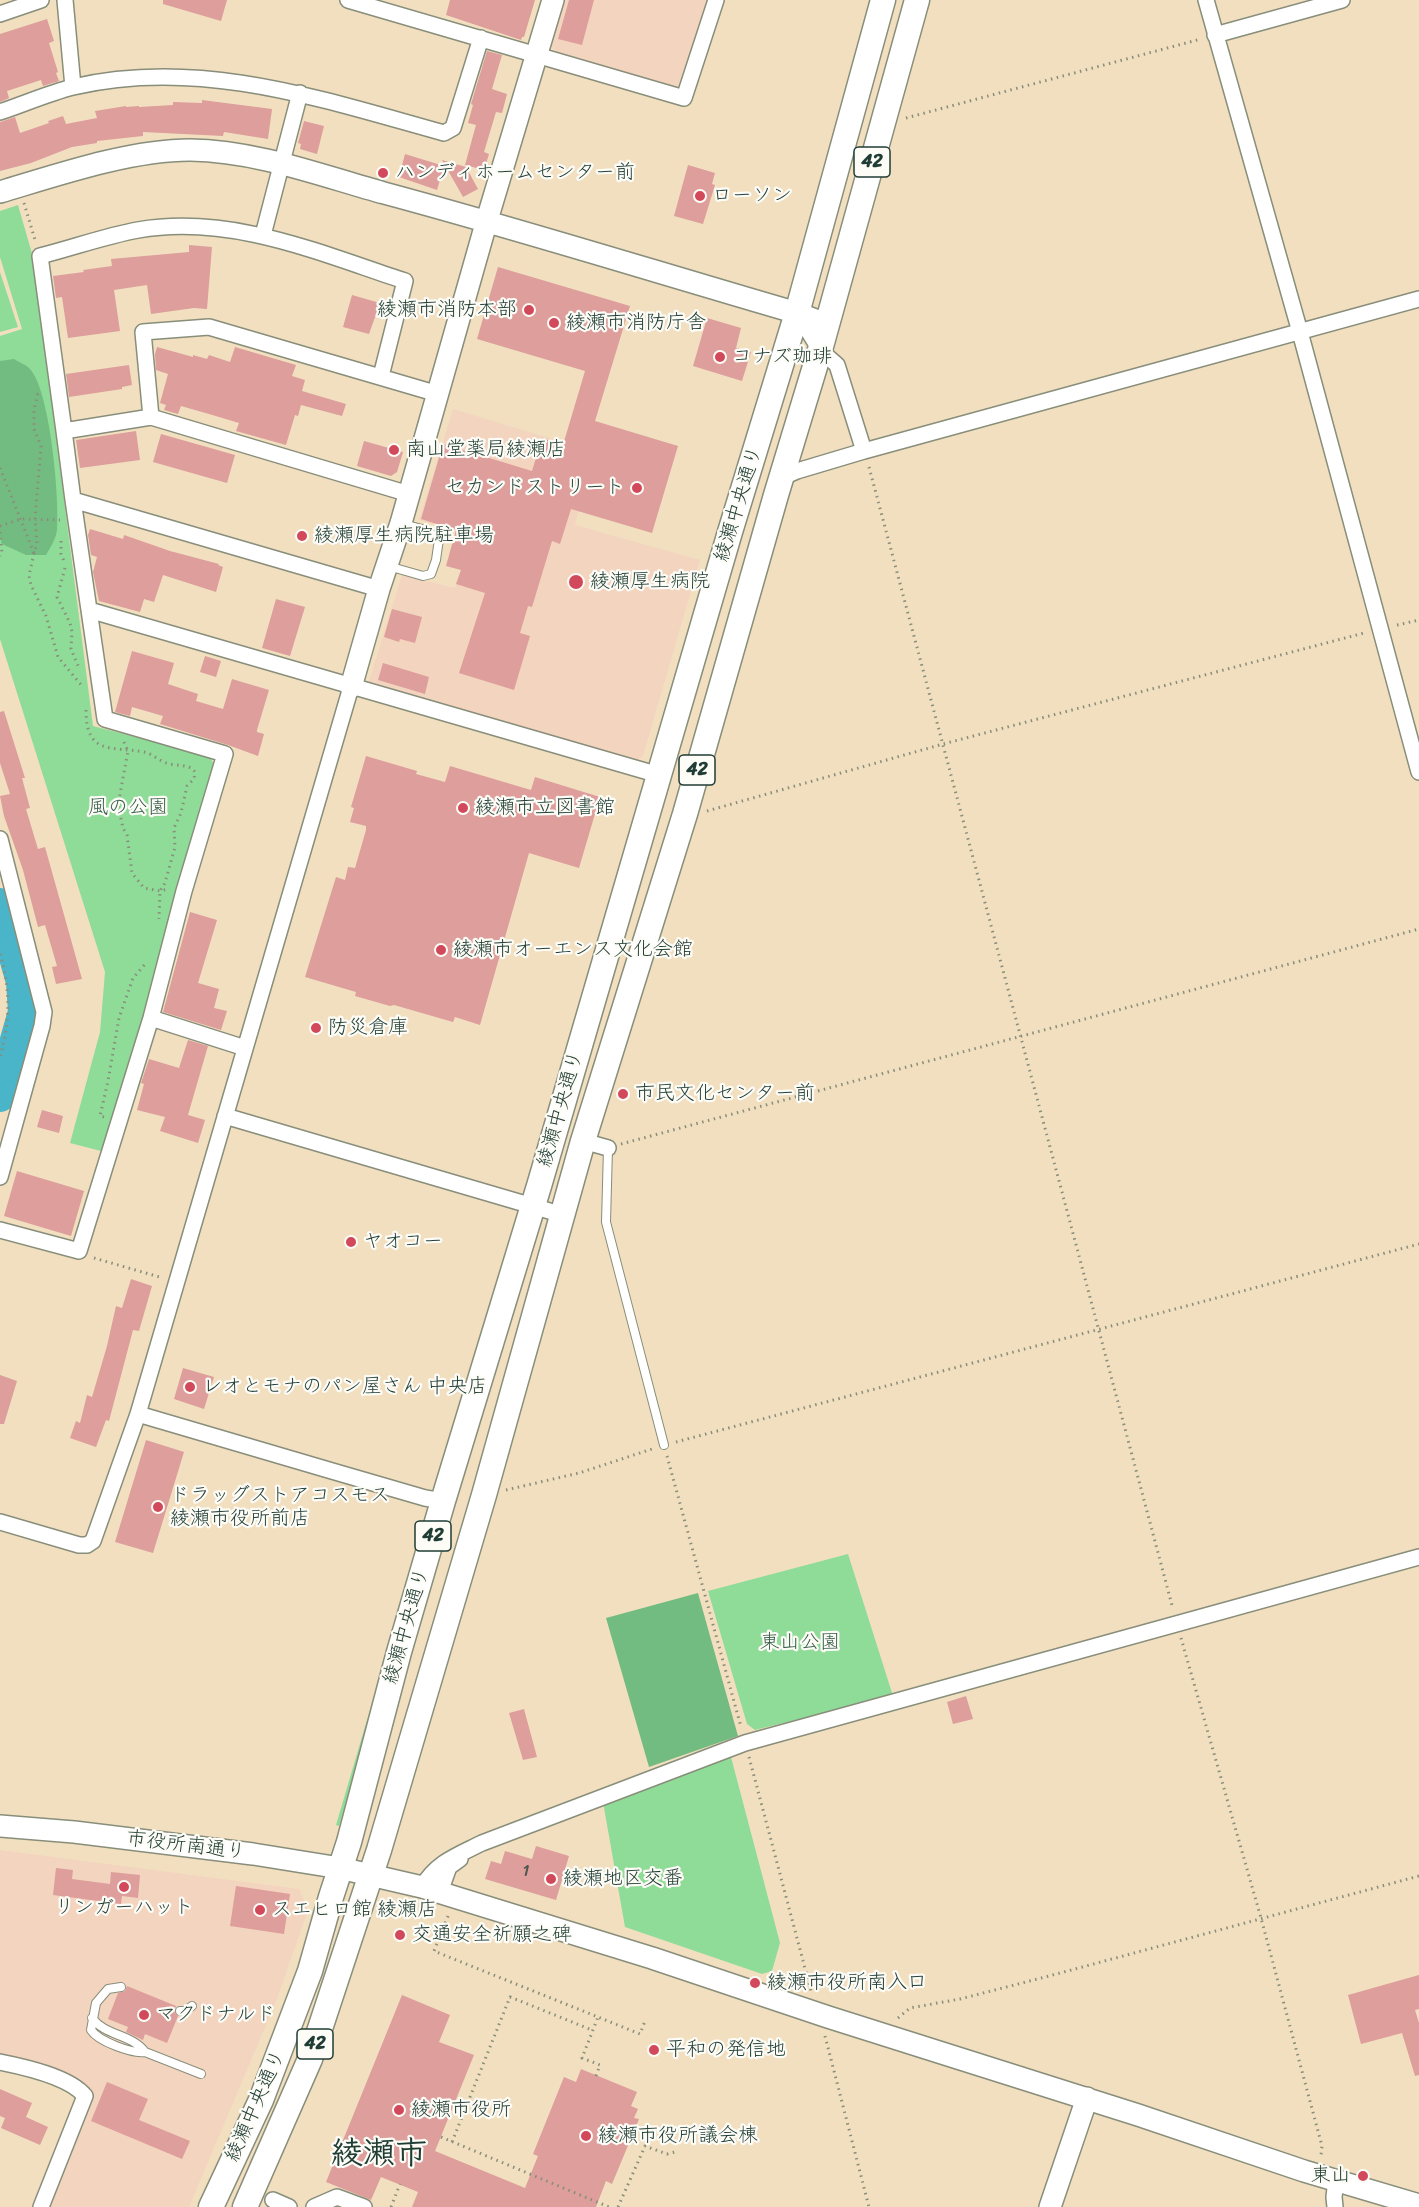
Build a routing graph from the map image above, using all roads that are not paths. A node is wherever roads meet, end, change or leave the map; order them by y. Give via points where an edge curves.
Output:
1 (41, 0) edge
2 (64, 0) edge
3 (348, 0) edge
4 (553, 0) edge
5 (716, 0) edge
6 (883, 0) edge
7 (917, 0) edge
8 (1206, 0) edge
9 (1342, 0) edge
10 (0, 14) edge
11 (1215, 35) junction
12 (481, 38) junction
13 (537, 56) junction
14 (73, 87) junction
15 (300, 93) junction
16 (0, 112) edge
17 (283, 163) junction
18 (0, 192) edge
19 (487, 220) junction
20 (263, 235) junction
21 (1419, 299) edge
22 (797, 313) junction
23 (826, 324) junction
24 (1300, 332) junction
25 (820, 350) junction
26 (381, 376) junction
27 (438, 394) junction
28 (151, 417) junction
29 (64, 431) junction
30 (864, 451) junction
31 (781, 478) junction
32 (410, 494) junction
33 (73, 500) junction
34 (401, 523) junction
35 (388, 566) junction
36 (380, 589) junction
37 (89, 610) junction
38 (351, 687) junction
39 (1419, 772) edge
40 (659, 775) junction
41 (0, 839) edge
42 (151, 1018) junction
43 (245, 1048) junction
44 (225, 1116) junction
45 (583, 1141) junction
46 (608, 1148) joint
47 (0, 1177) edge
48 (533, 1206) junction
49 (563, 1215) junction
50 (0, 1230) edge
51 (138, 1414) junction
52 (664, 1445) road end
53 (443, 1501) junction
54 (0, 1522) edge
55 (1419, 1557) edge
56 (0, 1826) edge
57 (339, 1868) junction
58 (371, 1875) junction
59 (431, 1889) junction
60 (121, 1987) dead end
61 (192, 2006) dead end
62 (180, 2011) dead end
63 (0, 2062) edge
64 (201, 2074) dead end
65 (1087, 2098) junction
66 (1328, 2178) junction
67 (273, 2200) dead end
68 (216, 2202) edge
69 (1419, 2205) edge
70 (41, 2207) edge
71 (246, 2207) edge
72 (289, 2207) edge
73 (314, 2207) edge
74 (364, 2207) edge
75 (1050, 2207) edge
76 (1335, 2207) edge

1 - 10 street
2 - 14 street
3 - 12 street
4 - 13 street
5 - 13 street via 684,98
6 - 22 main road, 綾瀬中央通り / 42
7 - 23 main road, 綾瀬中央通り / 42
8 - 11 street
9 - 11 street
11 - 24 street
12 - 13 street
12 - 15 street via 453,128 444,133
13 - 19 street
14 - 15 street via 166,77 225,80
14 - 16 street
15 - 17 street
17 - 18 street via 189,150 156,153
17 - 19 street
17 - 20 street
19 - 22 street
19 - 27 street
20 - 26 street via 405,281
20 - 29 street via 169,226 136,230 40,256
21 - 24 street
22 - 23 street
22 - 25 street
22 - 40 main road, 綾瀬中央通り / 42
23 - 25 main road, 綾瀬中央通り / 42
24 - 30 street
24 - 39 street
25 - 30 street via 837,365
25 - 31 main road, 綾瀬中央通り / 42
26 - 27 street
26 - 28 street via 209,327 143,332
27 - 32 street
28 - 29 street
28 - 32 street
29 - 33 street
30 - 31 street
31 - 45 main road, 綾瀬中央通り / 42 via 685,814
32 - 34 street
33 - 36 street
33 - 37 street
34 - 35 street
34 - 35 lane via 426,530 439,539 436,560 431,574 423,576
35 - 36 street
36 - 38 street
37 - 38 street
37 - 42 street via 105,719 225,754
38 - 40 street
38 - 43 street
40 - 48 main road, 綾瀬中央通り / 42
41 - 47 street via 44,1012
42 - 43 street
42 - 50 street via 79,1251
43 - 44 street
44 - 48 street
44 - 51 street
45 - 46 street
45 - 49 main road, 綾瀬中央通り / 42
46 - 52 lane via 606,1222
48 - 49 street
48 - 53 main road, 綾瀬中央通り / 42
49 - 58 main road, 綾瀬中央通り / 42
51 - 53 street
51 - 54 street via 93,1541 79,1545
53 - 57 main road, 綾瀬中央通り / 42
55 - 59 street via 746,1743 482,1843 430,1873
56 - 57 street, 市役所南通り via 254,1854
57 - 58 street, 市役所南通り
57 - 68 main road, 綾瀬中央通り / 42 via 310,1971 286,2037
58 - 59 street, 市役所南通り
58 - 71 main road, 綾瀬中央通り / 42 via 310,2059
59 - 65 street, 市役所南通り
60 - 64 lane via 108,1989 96,2003 92,2018 95,2036
61 - 62 lane
63 - 70 street via 24,2066 78,2087 85,2096
65 - 66 street, 市役所南通り
65 - 75 street
66 - 69 street, 市役所南通り
66 - 76 street
67 - 72 street
73 - 74 street via 337,2197

